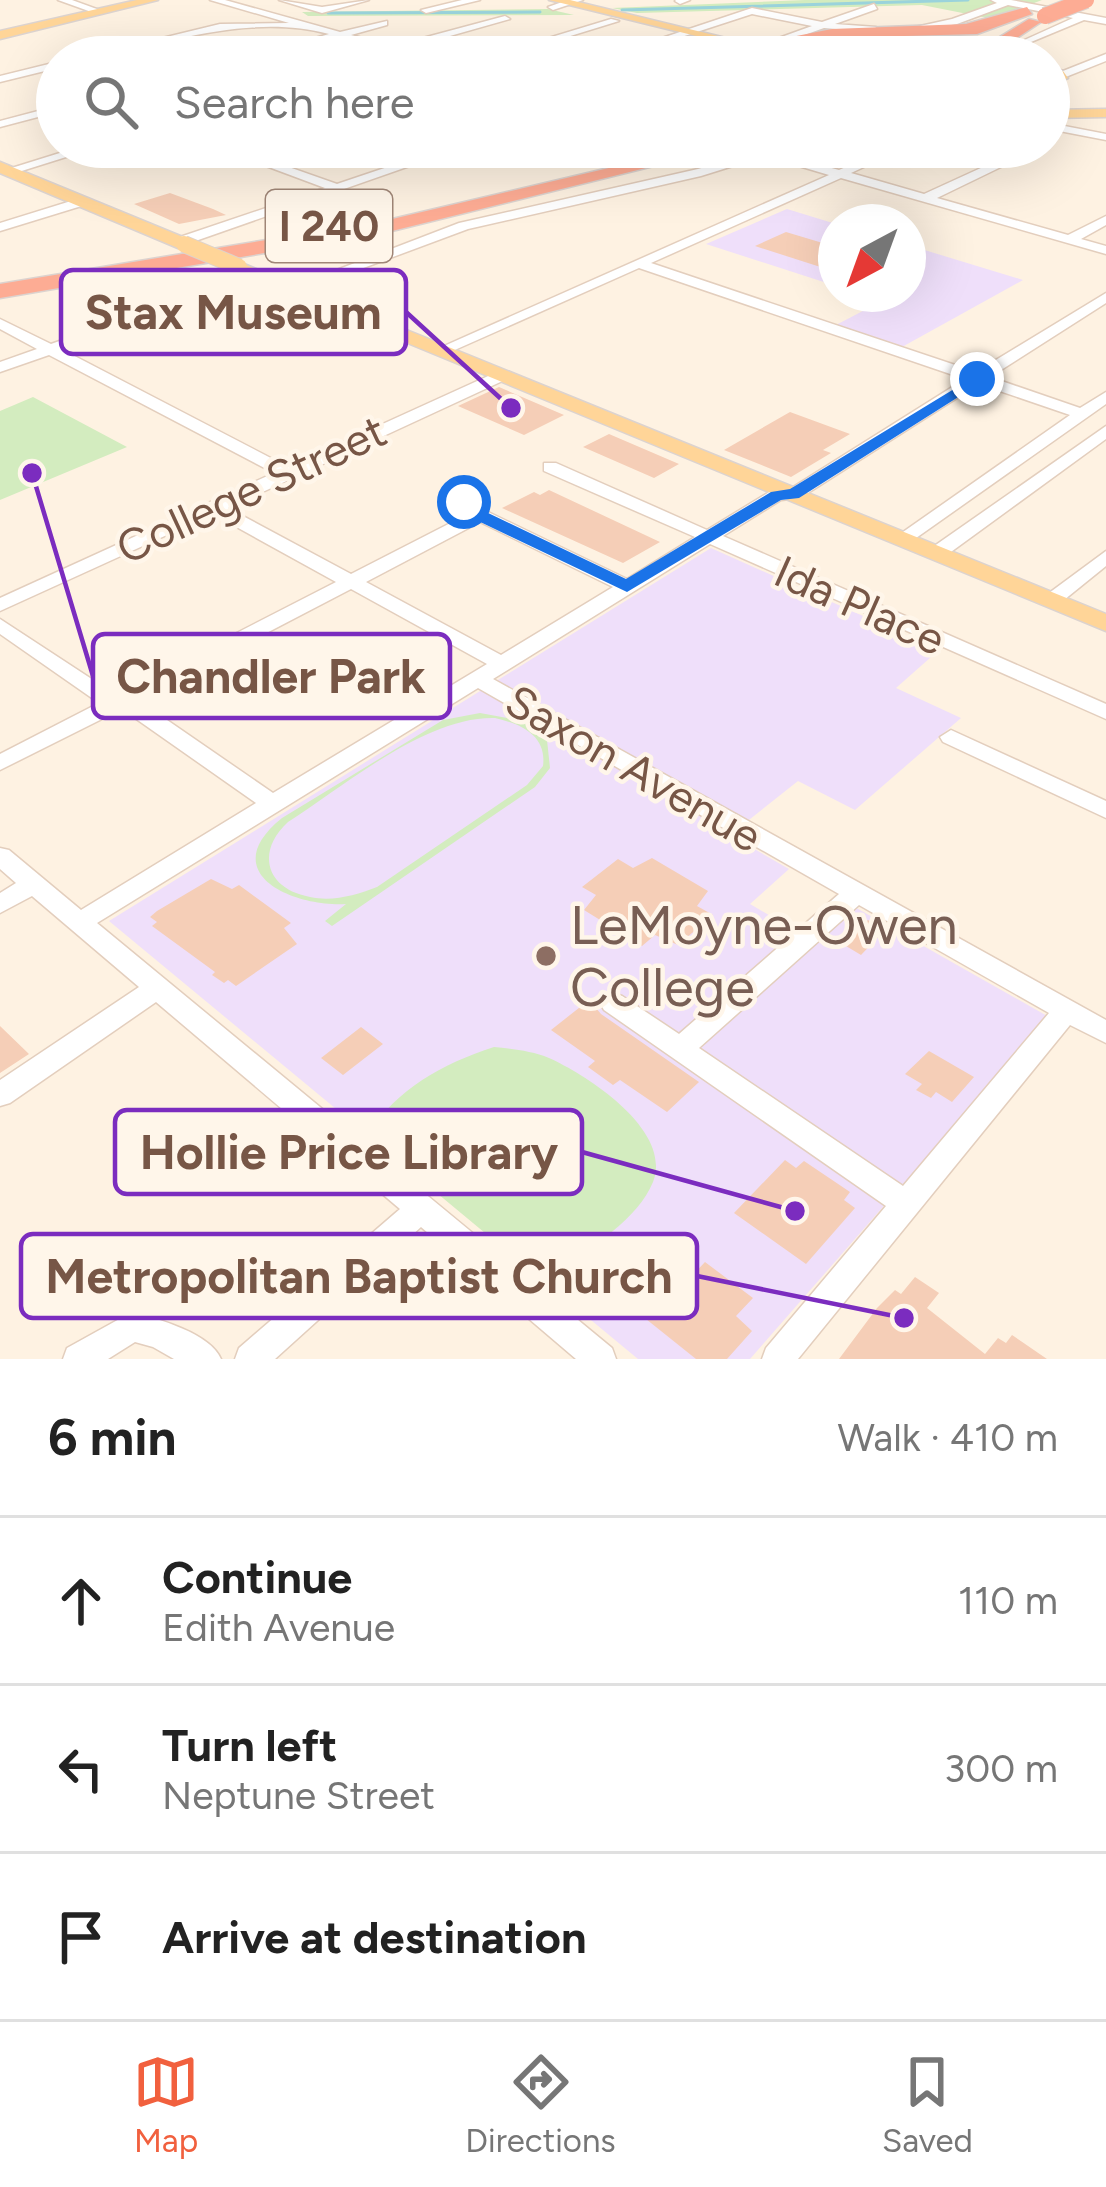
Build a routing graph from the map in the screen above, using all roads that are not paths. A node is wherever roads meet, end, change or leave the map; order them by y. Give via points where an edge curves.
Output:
1 (63, 0) edge
2 (152, 0) edge
3 (215, 0) edge
4 (262, 0) edge
5 (284, 0) edge
6 (364, 0) edge
7 (475, 0) edge
8 (1058, 0) edge
9 (1002, 1) edge
10 (558, 3) edge
11 (237, 6) junction
12 (874, 8) dead end
13 (1085, 8) edge
14 (426, 10) dead end
15 (100, 12) junction
16 (1045, 16) junction
17 (506, 19) dead end
18 (614, 21) junction
19 (1106, 21) edge
20 (384, 23) dead end
21 (993, 24) junction
22 (308, 26) junction
23 (822, 26) junction
24 (340, 34) junction
25 (684, 34) junction
26 (0, 35) edge
27 (181, 36) edge
28 (333, 36) edge
29 (347, 36) edge
30 (443, 36) edge
31 (563, 36) edge
32 (678, 36) edge
33 (691, 36) edge
34 (793, 36) edge
35 (814, 36) edge
36 (960, 36) edge
37 (990, 36) edge
38 (1010, 36) edge
39 (1035, 36) edge
40 (1106, 57) edge
41 (1070, 69) edge
42 (36, 70) edge
43 (0, 79) edge
44 (1106, 113) edge
45 (1070, 114) edge
46 (36, 115) edge
47 (0, 124) edge
48 (1106, 124) edge
49 (1070, 125) edge
50 (1070, 131) edge
51 (1106, 137) edge
52 (36, 161) edge
53 (280, 168) edge
54 (395, 168) edge
55 (581, 168) edge
56 (622, 168) edge
57 (633, 168) edge
58 (711, 168) edge
59 (818, 168) edge
60 (853, 168) edge
61 (991, 168) edge
62 (4, 169) edge
63 (839, 174) junction
64 (575, 182) junction
65 (336, 188) junction
66 (924, 199) junction
67 (84, 201) junction
68 (1106, 220) edge
69 (0, 227) edge
70 (1069, 240) junction
71 (182, 243) junction
72 (1106, 250) edge
73 (641, 264) junction
74 (260, 275) junction
75 (0, 279) edge
76 (294, 289) junction
77 (0, 291) edge
78 (1106, 297) edge
79 (0, 323) edge
80 (49, 349) junction
81 (443, 350) junction
82 (0, 367) edge
83 (503, 374) junction
84 (977, 379) junction
85 (1106, 397) edge
86 (1082, 414) junction
87 (1106, 431) edge
88 (1034, 447) junction
89 (1068, 459) junction
90 (1016, 460) junction
91 (550, 467) dead end
92 (1049, 472) junction
93 (287, 473) junction
94 (794, 494) junction
95 (213, 507) junction
96 (707, 538) junction
97 (902, 538) junction
98 (937, 553) junction
99 (1106, 557) edge
100 (350, 581) junction
101 (627, 586) junction
102 (1052, 600) junction
103 (0, 605) edge
104 (1106, 622) edge
105 (0, 625) edge
106 (501, 663) junction
107 (476, 678) junction
108 (119, 702) junction
109 (1106, 712) edge
110 (951, 736) dead end
111 (0, 764) edge
112 (272, 803) junction
113 (1106, 810) edge
114 (0, 856) edge
115 (33, 884) junction
116 (855, 894) junction
117 (0, 904) edge
118 (80, 922) junction
119 (159, 987) junction
120 (613, 1003) dead end
121 (1066, 1011) junction
122 (1106, 1033) edge
123 (681, 1048) junction
124 (0, 1095) edge
125 (908, 1205) junction
126 (422, 1208) junction
127 (79, 1359) edge
128 (205, 1359) edge
129 (251, 1359) edge
130 (600, 1359) edge
131 (778, 1359) edge

1 - 15 street
2 - 15 main road
3 - 11 street
4 - 11 street
5 - 6 street via 322,10
7 - 14 street
8 - 21 highway
9 - 13 street
9 - 23 street via 920,28
10 - 18 main road
10 - 25 main road
11 - 22 street
12 - 23 street
13 - 16 highway, bridge
13 - 19 street
13 - 39 street
15 - 26 main road
16 - 37 highway
16 - 38 highway
17 - 30 street
18 - 25 main road
18 - 31 street
20 - 24 street
21 - 35 highway
21 - 36 highway
22 - 24 street
22 - 27 street
23 - 25 street via 752,11
23 - 34 street
24 - 28 street
24 - 29 street
25 - 32 street
25 - 33 main road
40 - 41 street
42 - 43 street
44 - 45 main road
46 - 47 street
48 - 49 main road
50 - 51 street
52 - 62 street
53 - 65 street
54 - 65 street
55 - 75 highway, I 240 via 394,213
56 - 64 highway, I 240
57 - 64 highway
58 - 76 street via 464,226
59 - 63 street
60 - 63 street
61 - 66 street
62 - 67 main road
63 - 66 street
63 - 73 street
64 - 77 highway, I 240 via 295,244
65 - 71 street
66 - 70 street
67 - 69 street
67 - 71 main road
68 - 70 street
70 - 72 street
71 - 74 main road, bridge
73 - 81 street
73 - 84 street
74 - 76 main road
74 - 80 street
76 - 81 main road
78 - 84 street
79 - 80 street
80 - 82 street
80 - 93 street
81 - 83 main road
83 - 93 street, College Street
83 - 94 main road
84 - 86 street
84 - 94 street
85 - 86 street
86 - 88 street
87 - 89 street
88 - 89 street
88 - 90 street
89 - 92 street
90 - 92 street
90 - 97 street
91 - 96 street, Ida Place
92 - 98 street
93 - 95 street, College Street
94 - 96 street via 777,495
94 - 97 main road
95 - 100 street, Saxon Avenue
95 - 103 street, College Street
96 - 101 street
96 - 109 street, Ida Place
97 - 98 main road
98 - 102 main road
99 - 102 street
100 - 101 street via 472,509
100 - 106 street, Saxon Avenue
100 - 108 street
101 - 106 street
102 - 104 main road
105 - 108 street
106 - 107 street
107 - 112 street
107 - 116 street, Saxon Avenue
108 - 111 street
108 - 112 street
110 - 113 street
112 - 118 street
114 - 115 street
115 - 117 street
115 - 118 street
116 - 121 street, Saxon Avenue
116 - 123 street
118 - 119 street
119 - 124 street
119 - 126 street
120 - 123 street
121 - 122 street, Saxon Avenue
121 - 125 street
123 - 125 street
125 - 131 street
126 - 129 street
126 - 130 street
127 - 128 street via 132,1327

